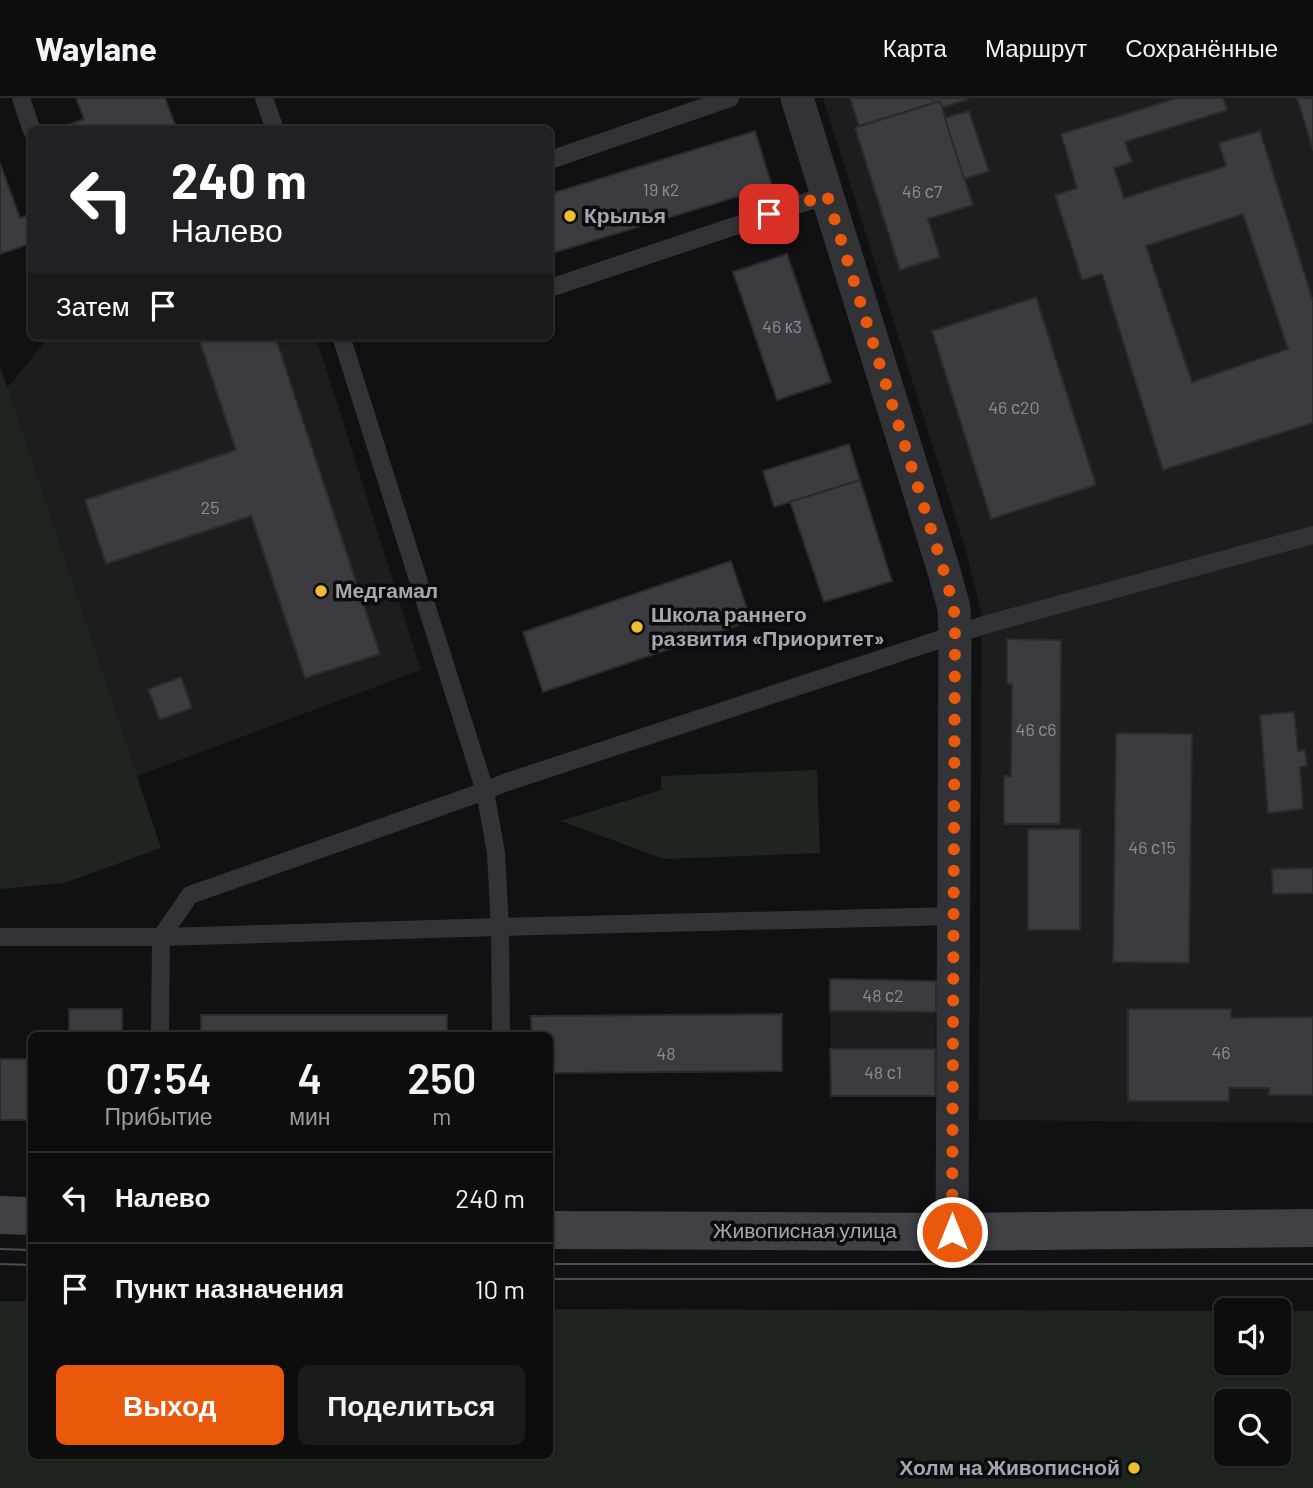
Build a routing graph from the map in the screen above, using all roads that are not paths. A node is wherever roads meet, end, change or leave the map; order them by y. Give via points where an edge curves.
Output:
1 (21, 98) edge
2 (264, 98) edge
3 (730, 98) edge
4 (797, 98) edge
5 (30, 126) edge
6 (274, 126) edge
7 (553, 159) edge
8 (827, 195) junction
9 (553, 287) edge
10 (342, 340) edge
11 (1313, 535) edge
12 (955, 635) junction
13 (485, 791) junction
14 (954, 916) junction
15 (500, 927) junction
16 (0, 937) edge
17 (161, 937) junction
18 (160, 1032) edge
19 (501, 1032) edge
20 (0, 1215) edge
21 (28, 1216) edge
22 (1313, 1228) edge
23 (553, 1230) edge
24 (952, 1232) junction

1 - 5 lane
2 - 6 lane
3 - 7 lane
4 - 8 street
8 - 9 lane
8 - 12 street via 943,568 954,608
10 - 13 lane
11 - 12 lane
12 - 13 lane
12 - 14 street
13 - 15 lane via 496,853
13 - 17 lane via 190,895
14 - 15 lane
14 - 24 street
15 - 17 lane
15 - 19 lane
16 - 17 lane
17 - 18 lane
20 - 21 street
22 - 24 street, Живописная улица
23 - 24 street, Живописная улица

